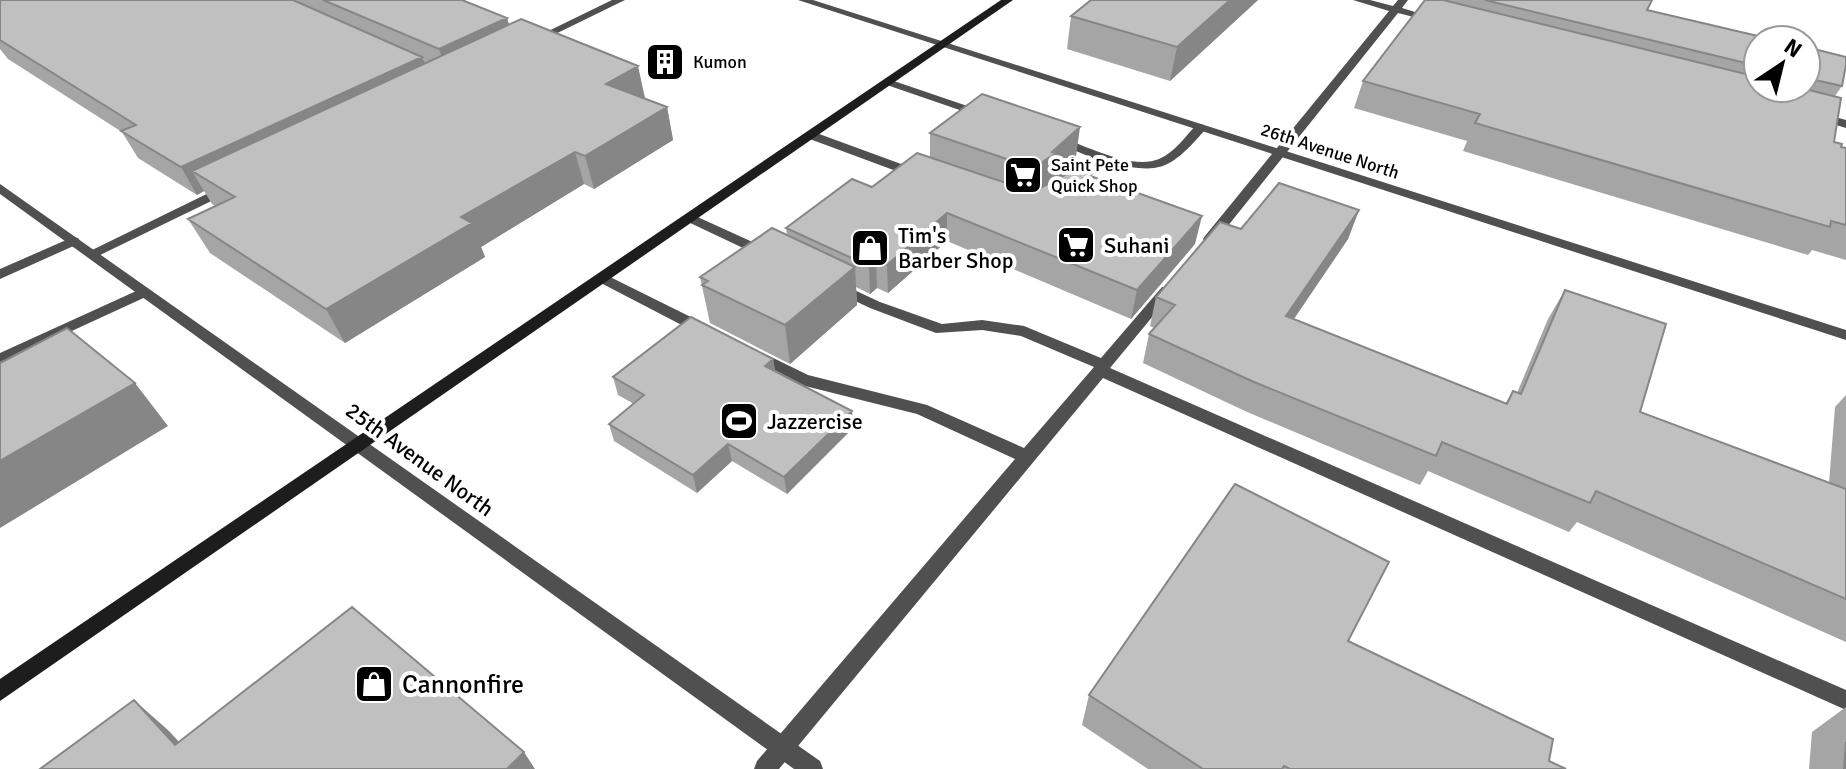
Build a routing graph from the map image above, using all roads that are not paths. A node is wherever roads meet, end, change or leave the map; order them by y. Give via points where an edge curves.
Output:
1 (620, 0) edge
2 (803, 0) edge
3 (1008, 0) edge
4 (1358, 0) edge
5 (1399, 5) edge
6 (1440, 21) edge
7 (943, 45) junction
8 (520, 48) edge
9 (888, 82) junction
10 (1801, 112) edge
11 (1002, 121) edge
12 (1846, 124) edge
13 (1200, 128) junction
14 (811, 135) junction
15 (1044, 136) edge
16 (1282, 154) junction
17 (1103, 158) junction
18 (939, 182) edge
19 (234, 185) edge
20 (0, 188) edge
21 (1063, 192) edge
22 (691, 218) junction
23 (73, 241) junction
24 (1203, 248) edge
25 (91, 254) junction
26 (776, 258) edge
27 (1183, 271) edge
28 (0, 275) edge
29 (602, 278) junction
30 (819, 278) edge
31 (145, 292) junction
32 (1846, 335) edge
33 (0, 359) edge
34 (1102, 368) junction
35 (359, 444) junction
36 (1027, 457) junction
37 (0, 691) edge
38 (1846, 700) edge
39 (783, 748) junction
40 (765, 769) edge
41 (812, 769) edge

1 - 8 street
2 - 7 street, 26th Avenue North
3 - 7 main road
4 - 5 street
5 - 6 street
5 - 16 street
7 - 9 main road
7 - 13 street, 26th Avenue North
9 - 11 street
9 - 14 main road
10 - 12 street
13 - 16 street, 26th Avenue North
13 - 17 street via 1176,156 1149,168
14 - 18 street
14 - 22 main road
15 - 17 street
16 - 24 street
16 - 32 street, 26th Avenue North
17 - 21 street
19 - 25 street
20 - 23 street, 25th Avenue North
22 - 26 street
22 - 29 main road
23 - 25 street, 25th Avenue North
23 - 28 street
25 - 31 street, 25th Avenue North
27 - 34 street
29 - 35 main road
29 - 36 street via 803,380 921,409
30 - 34 street via 941,329 982,325 1024,331
31 - 33 street
31 - 35 street, 25th Avenue North
34 - 36 street
34 - 38 street
35 - 37 main road
35 - 39 street, 25th Avenue North
36 - 39 street
39 - 40 street
39 - 41 street, 25th Avenue North

